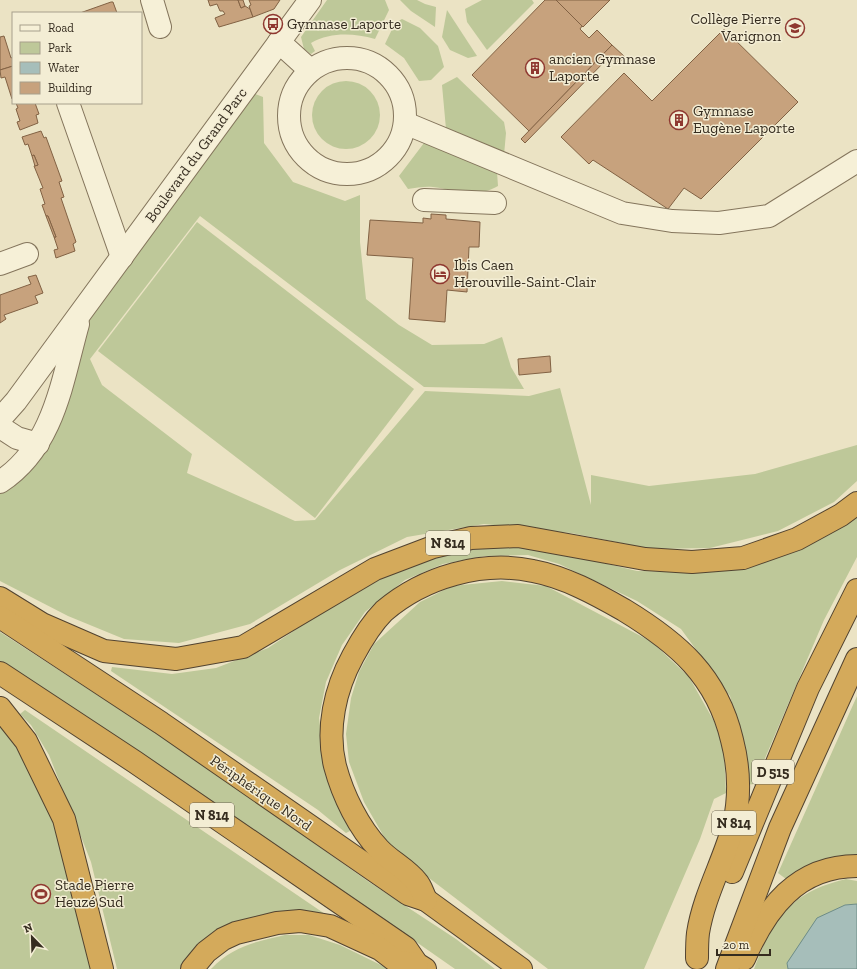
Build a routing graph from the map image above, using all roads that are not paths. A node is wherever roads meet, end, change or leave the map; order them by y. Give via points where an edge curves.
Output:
1 (152, 0) edge
2 (310, 0) edge
3 (160, 27) dead end
4 (279, 42) junction
5 (310, 70) junction
6 (68, 104) edge
7 (405, 123) junction
8 (857, 161) edge
9 (424, 200) dead end
10 (495, 203) dead end
11 (27, 254) dead end
12 (122, 256) junction
13 (0, 264) edge
14 (83, 309) junction
15 (0, 419) edge
16 (0, 427) edge
17 (38, 444) junction
18 (0, 482) edge
19 (857, 503) edge
20 (857, 590) edge
21 (0, 598) edge
22 (0, 617) edge
23 (857, 659) edge
24 (0, 673) edge
25 (0, 708) edge
26 (857, 866) edge
27 (426, 900) junction
28 (695, 963) edge
29 (421, 967) edge
30 (102, 969) edge
31 (192, 969) edge
32 (521, 969) edge
33 (727, 969) edge
34 (740, 969) edge

1 - 3 street
2 - 4 street, Boulevard du Grand Parc
4 - 5 street
4 - 12 street, Boulevard du Grand Parc
5 - 7 street via 324,62 341,58 358,58 373,64 388,74 398,88 404,105
5 - 7 street via 297,84 290,102 288,121 293,139 303,155 318,167 336,173 355,173 373,168 392,151 399,141
6 - 12 street
7 - 8 street via 622,213 672,221 719,223 769,216
9 - 10 street
11 - 13 street
12 - 14 street, Boulevard du Grand Parc
14 - 15 street, Boulevard du Grand Parc
14 - 17 street, Boulevard du Grand Parc via 50,422
16 - 17 street via 17,438
17 - 18 street, Boulevard du Grand Parc via 24,462
19 - 21 highway, N 814 via 841,515 797,539 743,558 692,562 645,559 518,536 456,541 375,569 243,646 176,659 104,651 42,624
20 - 28 highway, D 515 via 808,688
22 - 27 highway, Périphérique Nord / N 814 via 161,723 408,894
23 - 33 highway, D 515 via 780,828
24 - 29 highway, N 814 via 135,762 406,948
25 - 30 highway via 26,741 64,819
26 - 34 highway via 841,866 819,871 797,883 779,899 763,921
27 - 28 highway, N 814 via 417,882 379,849 359,822 345,795 335,765 332,733 335,703 343,674 359,644 382,613 416,590 454,574 475,569 495,567 535,571 577,585 662,634 696,667 723,711 736,756 738,794 734,823 698,931
27 - 32 highway, Périphérique Nord / N 814
29 - 31 highway, N 814 via 397,962 380,949 330,926 300,921 277,923 236,933 206,952

